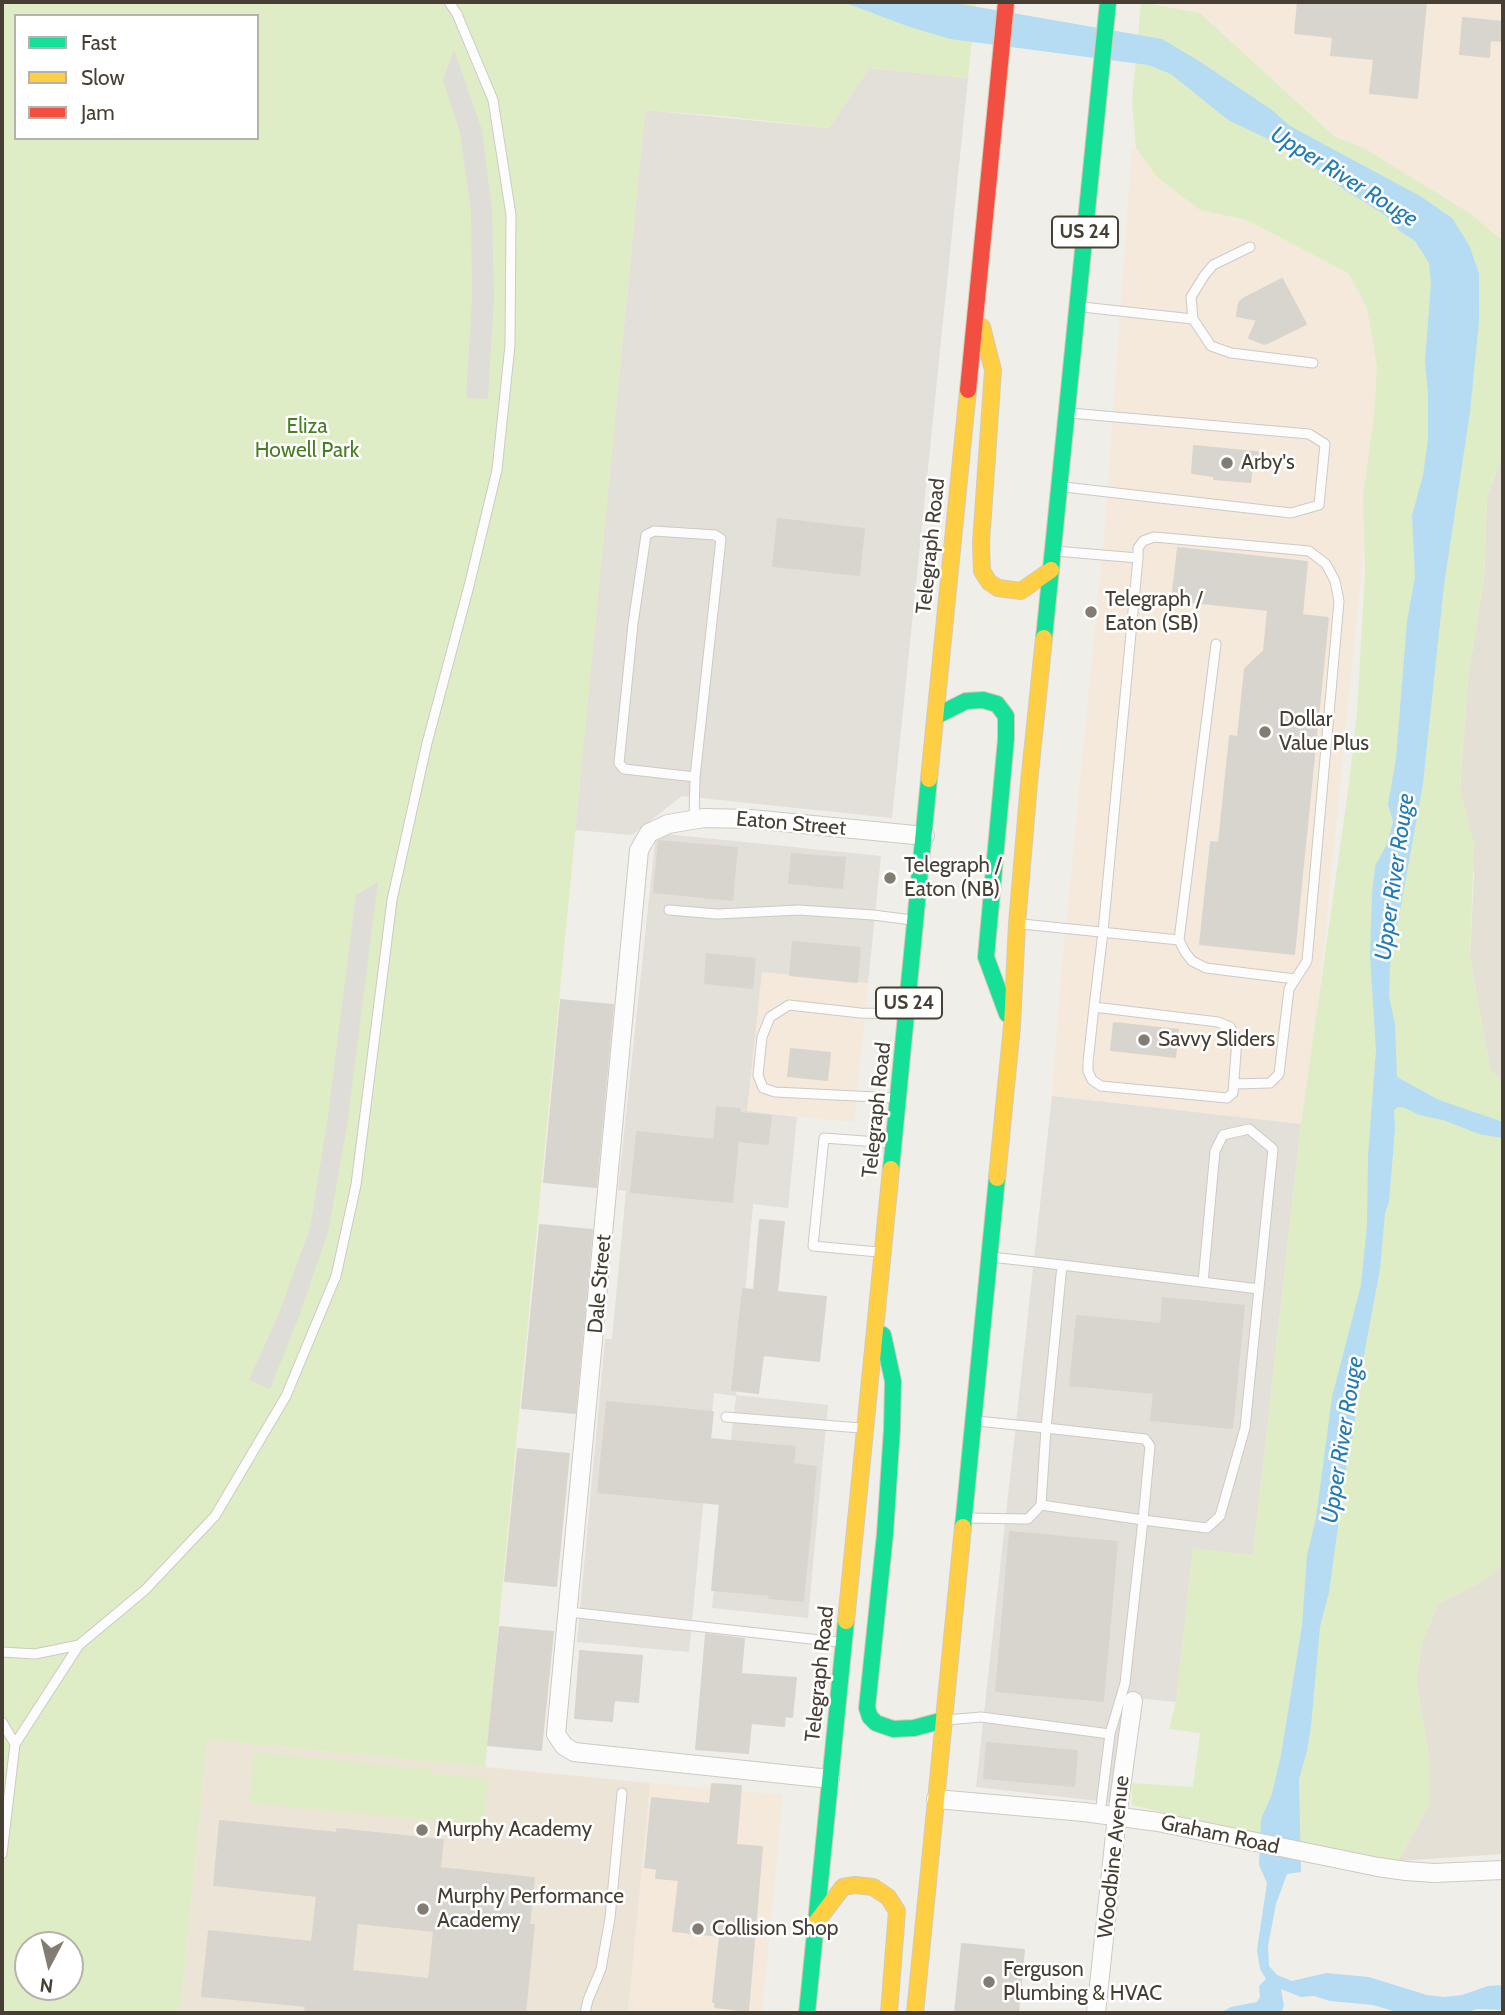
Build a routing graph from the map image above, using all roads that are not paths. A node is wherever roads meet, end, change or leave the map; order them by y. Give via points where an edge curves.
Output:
1 (449, 2) edge
2 (1006, 2) edge
3 (1108, 2) edge
4 (1250, 247) dead end
5 (977, 307) junction
6 (1077, 307) junction
7 (1193, 319) junction
8 (1313, 363) dead end
9 (1067, 412) junction
10 (1059, 486) junction
11 (1054, 551) junction
12 (1138, 558) junction
13 (1051, 570) junction
14 (1216, 644) dead end
15 (936, 716) junction
16 (695, 777) junction
17 (694, 819) junction
18 (658, 828) joint
19 (925, 836) junction
20 (668, 910) dead end
21 (917, 921) junction
22 (1017, 924) junction
23 (1103, 932) junction
24 (1179, 940) junction
25 (1295, 979) junction
26 (1094, 1007) junction
27 (908, 1014) junction
28 (1012, 1026) junction
29 (1234, 1084) junction
30 (899, 1098) junction
31 (894, 1143) junction
32 (883, 1253) junction
33 (990, 1257) junction
34 (1062, 1265) junction
35 (1203, 1282) junction
36 (1259, 1289) junction
37 (877, 1308) junction
38 (726, 1417) dead end
39 (974, 1420) junction
40 (865, 1428) junction
41 (1046, 1428) junction
42 (1041, 1505) junction
43 (964, 1518) junction
44 (1143, 1520) junction
45 (569, 1612) junction
46 (844, 1643) junction
47 (79, 1645) junction
48 (2, 1651) edge
49 (1133, 1701) dead end
50 (944, 1720) junction
51 (2, 1722) edge
52 (1110, 1734) junction
53 (15, 1744) junction
54 (830, 1779) junction
55 (622, 1793) dead end
56 (936, 1799) junction
57 (1108, 1815) junction
58 (2, 1854) edge
59 (1503, 1870) edge
60 (817, 1921) junction
61 (585, 2013) edge
62 (807, 2013) edge
63 (889, 2013) edge
64 (915, 2013) edge
65 (1096, 2013) edge

1 - 47 lane via 493,100 511,215 510,345 497,470 427,743 393,900 356,1185 336,1276 286,1396 215,1516 145,1590
2 - 5 main road, Telegraph Road / US 24
3 - 6 main road, US 24
4 - 7 lane via 1213,265 1204,276 1192,297
5 - 13 main road via 993,370 982,571 998,588 1021,591
5 - 15 main road, Telegraph Road / US 24
6 - 7 lane
6 - 9 main road, US 24
7 - 8 lane via 1211,346 1231,353
9 - 10 main road, US 24
9 - 10 lane via 1309,434 1325,444 1319,505 1291,513
10 - 11 main road, US 24
11 - 12 lane
11 - 13 main road, US 24
12 - 23 lane
12 - 25 lane via 1143,541 1154,537 1309,551 1326,564 1335,581 1339,601 1307,961
13 - 22 main road, US 24
14 - 24 lane
15 - 19 main road, Telegraph Road / US 24
15 - 28 main road via 966,701 984,700 998,704 1006,716 986,957
16 - 16 lane via 722,539 654,531 646,535 619,764 624,769
16 - 17 lane
17 - 18 street, Eaton Street
17 - 19 street, Eaton Street via 751,819
18 - 45 street, Dale Street via 649,833 639,850
19 - 21 main road, Telegraph Road / US 24
20 - 21 lane via 717,914 799,910
21 - 27 main road, Telegraph Road / US 24
22 - 23 lane
22 - 28 main road, US 24
23 - 24 lane
23 - 26 lane
24 - 25 lane via 1192,961 1206,968
25 - 29 lane via 1289,989 1279,1074 1270,1083
26 - 29 lane via 1224,1023 1237,1036
26 - 29 lane via 1088,1071 1101,1086 1227,1098
27 - 30 main road, Telegraph Road / US 24
27 - 30 lane via 789,1005 770,1017 762,1037 758,1075 763,1088
28 - 33 main road, US 24
30 - 31 main road, Telegraph Road / US 24
31 - 32 main road, Telegraph Road / US 24
31 - 32 lane via 824,1138 813,1246
32 - 37 main road, Telegraph Road / US 24
33 - 34 lane
33 - 39 main road, US 24
34 - 35 lane
34 - 41 lane
35 - 36 lane
35 - 36 lane via 1215,1152 1223,1135 1249,1129 1273,1149
36 - 44 lane via 1245,1428 1220,1516 1207,1528
37 - 40 main road, Telegraph Road / US 24
37 - 50 main road via 893,1381 892,1429 867,1708 876,1723 893,1729
38 - 40 lane
39 - 41 lane
39 - 43 main road, US 24
40 - 46 main road, Telegraph Road / US 24
41 - 42 lane
41 - 44 lane via 1145,1439 1150,1446
42 - 43 lane via 1028,1518
42 - 44 lane
43 - 50 main road, US 24
44 - 52 lane via 1125,1683
45 - 46 lane
45 - 54 street, Dale Street via 556,1734 574,1752
46 - 54 main road, Telegraph Road / US 24
47 - 48 lane via 35,1654
47 - 53 lane
49 - 57 street, Woodbine Avenue
50 - 52 lane via 981,1717
50 - 56 main road, US 24
51 - 53 lane
52 - 57 lane
53 - 58 lane
54 - 60 main road, Telegraph Road / US 24
55 - 61 lane via 608,1930 601,1969
56 - 57 street, Graham Road
56 - 64 main road, US 24
57 - 59 street, Graham Road via 1406,1871
57 - 65 street, Woodbine Avenue
60 - 62 main road, Telegraph Road / US 24
60 - 63 main road via 843,1887 873,1887 888,1897 898,1911

